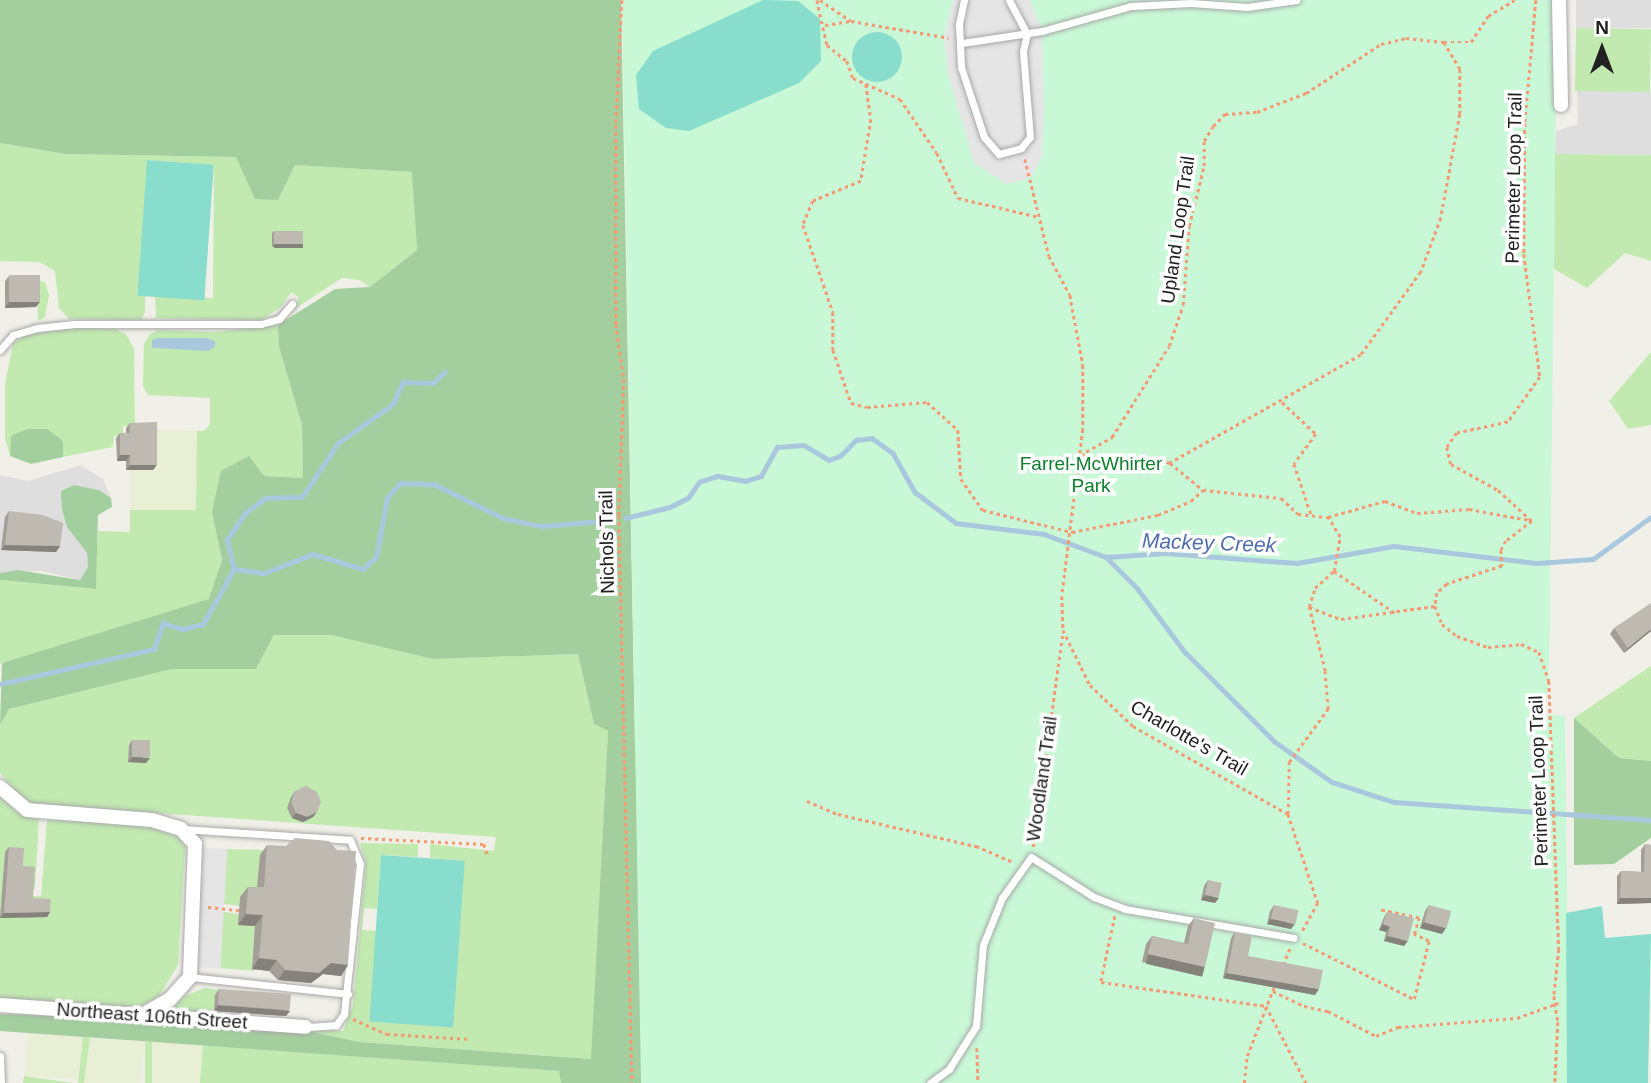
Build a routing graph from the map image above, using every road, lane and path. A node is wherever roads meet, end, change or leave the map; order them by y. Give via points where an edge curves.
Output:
1 (622, 0) edge
2 (818, 0) edge
3 (964, 0) edge
4 (1009, 0) edge
5 (1297, 0) edge
6 (1515, 0) edge
7 (1536, 0) edge
8 (1559, 0) edge
9 (851, 21) junction
10 (825, 25) junction
11 (1027, 34) junction
12 (1444, 42) junction
13 (962, 43) junction
14 (866, 84) junction
15 (1561, 105) dead end
16 (1021, 148) junction
17 (1039, 217) junction
18 (292, 304) dead end
19 (0, 350) edge
20 (1282, 402) junction
21 (1080, 455) junction
22 (1170, 463) junction
23 (1203, 490) junction
24 (1311, 514) junction
25 (1328, 517) junction
26 (1532, 521) junction
27 (1072, 532) junction
28 (1335, 569) junction
29 (1435, 606) junction
30 (1309, 607) junction
31 (1396, 613) junction
32 (1063, 630) junction
33 (0, 786) edge
34 (807, 801) dead end
35 (1288, 814) junction
36 (181, 829) junction
37 (350, 840) junction
38 (488, 856) dead end
39 (1031, 857) junction
40 (1026, 869) junction
41 (194, 906) junction
42 (1118, 906) junction
43 (239, 910) dead end
44 (1381, 910) dead end
45 (1294, 938) junction
46 (1281, 970) edge
47 (190, 977) junction
48 (1277, 980) edge
49 (1273, 991) junction
50 (348, 994) junction
51 (1558, 1003) junction
52 (0, 1005) edge
53 (1266, 1006) junction
54 (344, 1014) junction
55 (142, 1015) junction
56 (975, 1026) junction
57 (304, 1027) joint
58 (470, 1039) dead end
59 (0, 1056) edge
60 (1, 1083) edge
61 (632, 1083) edge
62 (930, 1083) edge
63 (978, 1083) edge
64 (1244, 1083) edge
65 (1306, 1083) edge
66 (1555, 1083) edge

1 - 61 path, Nichols Trail via 616,125 616,324 624,379 619,514
2 - 9 path
2 - 10 path
3 - 13 lane via 959,24
4 - 11 lane
5 - 11 lane via 1247,7 1191,3 1131,6
6 - 12 path, Upland Loop Trail via 1488,16 1471,43
7 - 26 path, Perimeter Loop Trail via 1525,124 1524,254 1540,377 1508,422 1457,433 1447,447 1451,464 1498,490
8 - 15 street
9 - 10 path
9 - 13 path via 913,29
10 - 14 path via 827,44 847,61 853,78
11 - 13 lane
11 - 16 lane via 1023,51 1030,137
12 - 20 path via 1460,69 1460,114 1441,218 1421,272 1361,355
12 - 21 path, Upland Loop Trail via 1406,38 1381,44 1306,93 1257,112 1225,114 1213,126 1204,141 1204,166 1189,226 1183,305 1169,346 1112,437
13 - 16 lane via 961,67 984,137 999,154
14 - 17 path via 900,99 937,153 958,198
14 - 27 path via 871,119 861,181 813,201 803,225 832,312 833,350 851,403 867,407 926,402 958,430 961,478 983,510
16 - 17 path, Charlotte's Trail
17 - 21 path, Charlotte's Trail via 1049,256 1070,295 1083,365
18 - 19 lane via 279,319 261,324 37,328 13,335
20 - 22 path
20 - 24 path via 1316,434 1294,464
21 - 22 path
21 - 27 path, Charlotte's Trail
22 - 23 path
23 - 24 path via 1281,498 1298,514
23 - 27 path via 1191,501 1158,515
24 - 25 path
25 - 26 path via 1385,501 1417,513 1469,509
25 - 28 path via 1340,537
26 - 29 path via 1501,550 1502,566 1447,584 1437,593
27 - 32 path, Charlotte's Trail
28 - 30 path via 1315,588
28 - 31 path
29 - 31 path
29 - 51 path, Perimeter Loop Trail via 1442,624 1457,636 1488,646 1521,644 1539,652 1549,681
30 - 31 path via 1341,619
30 - 35 path via 1325,671 1328,709 1289,762
32 - 35 path, Charlotte's Trail via 1090,685 1127,721
32 - 39 path, Woodland Trail
33 - 36 street via 27,810 152,820
34 - 40 path via 838,814 976,846
35 - 45 path via 1318,902 1307,929
36 - 37 lane
36 - 41 street via 195,844
37 - 38 path via 484,844
37 - 50 lane via 360,864
39 - 40 lane, Woodland Trail
39 - 42 lane
40 - 56 lane, Woodland Trail via 1002,898 983,945
41 - 43 path
41 - 47 street
42 - 45 lane
42 - 53 path via 1101,982
44 - 45 path via 1419,918 1414,934 1429,941 1414,999
45 - 46 path
47 - 50 lane
47 - 55 street via 170,999
48 - 49 path
49 - 51 path via 1328,1011 1376,1036 1398,1027 1517,1017
49 - 53 path
50 - 54 lane
51 - 66 path, Perimeter Loop Trail
52 - 55 street, Northeast 106th Street
53 - 64 path via 1247,1056
53 - 65 path
54 - 57 lane via 336,1025
54 - 58 path via 367,1029 387,1034
55 - 57 street, Northeast 106th Street
56 - 62 lane via 949,1069
56 - 63 path
59 - 60 lane

